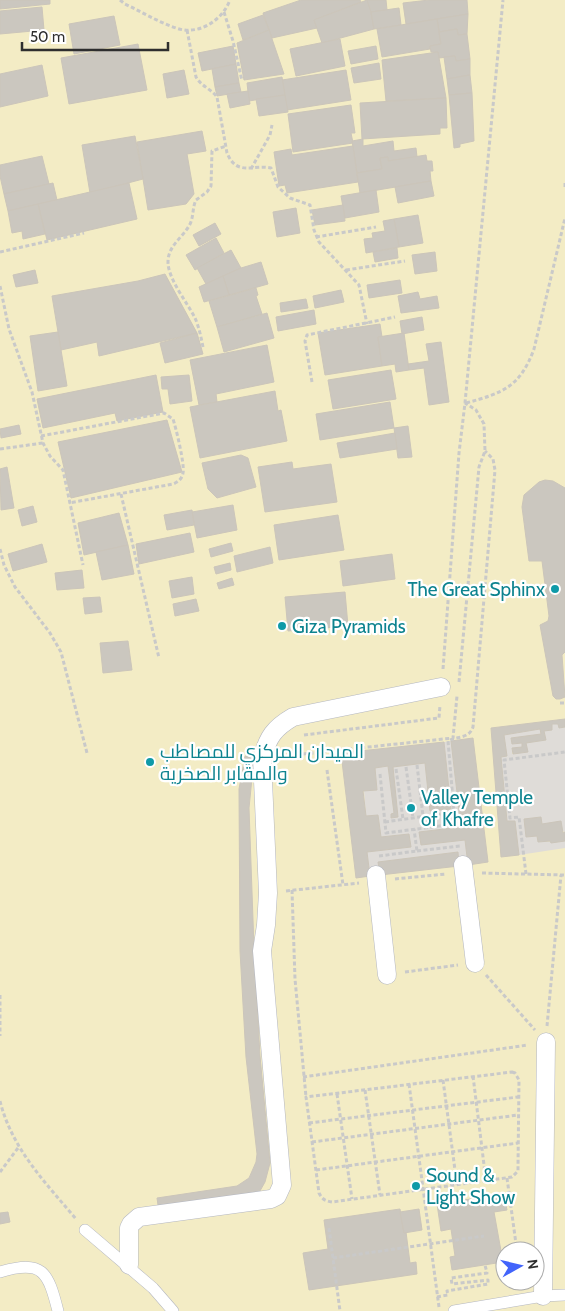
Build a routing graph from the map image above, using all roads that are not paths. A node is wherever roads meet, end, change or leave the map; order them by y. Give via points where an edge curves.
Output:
1 (441, 687) road end
2 (464, 869) road end
3 (376, 875) road end
4 (475, 963) road end
5 (387, 975) road end
6 (546, 1042) road end
7 (85, 1230) road end
8 (129, 1266) junction
9 (0, 1272) edge
10 (565, 1295) edge
11 (543, 1296) junction
12 (58, 1311) edge
13 (173, 1311) edge
14 (454, 1311) edge

1 - 8 street via 293,716 267,740 262,758 268,893 262,952 282,1185 271,1199 139,1218 129,1228
2 - 4 street
3 - 5 street
6 - 11 street
7 - 8 lane
8 - 13 lane
9 - 12 lane via 25,1266 38,1270 51,1285
10 - 11 lane
11 - 14 lane

